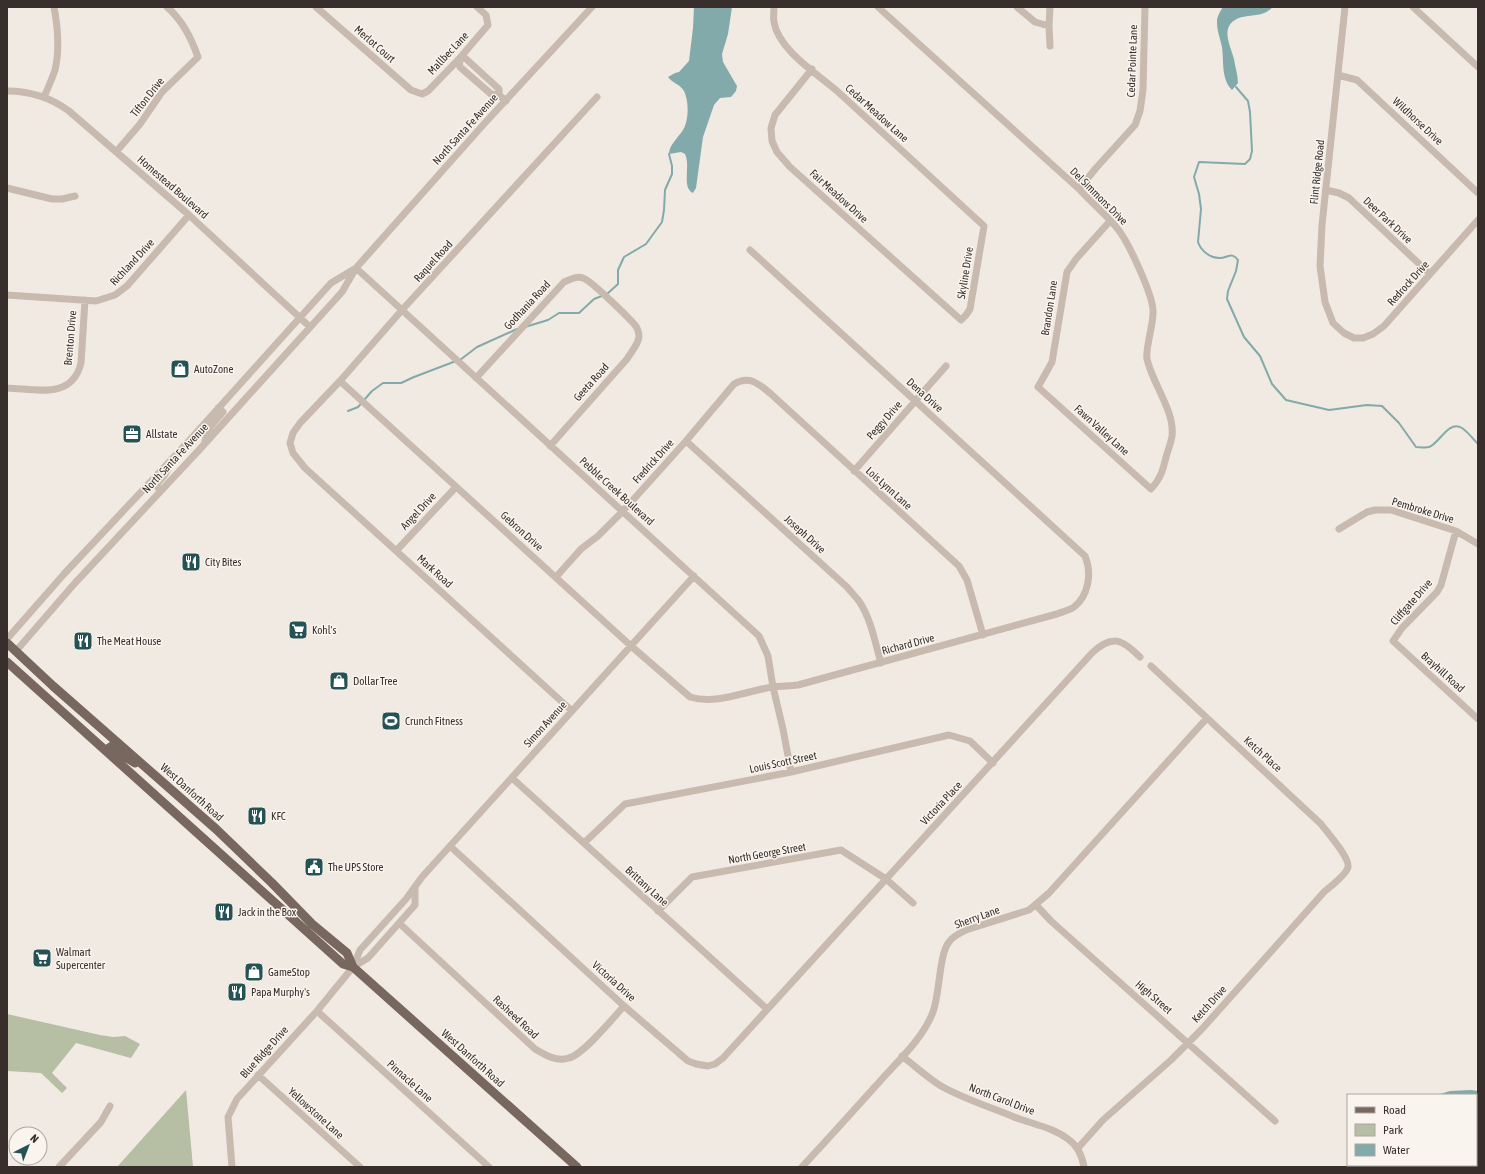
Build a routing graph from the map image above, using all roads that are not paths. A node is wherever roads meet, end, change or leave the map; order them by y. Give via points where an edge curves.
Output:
1 (54, 7) edge
2 (167, 7) edge
3 (316, 7) edge
4 (477, 7) edge
5 (592, 7) edge
6 (774, 7) edge
7 (878, 7) edge
8 (1017, 7) edge
9 (1050, 7) edge
10 (1145, 7) edge
11 (1345, 7) edge
12 (1413, 7) edge
13 (1049, 26) junction
14 (1050, 46) dead end
15 (459, 59) junction
16 (1478, 67) edge
17 (812, 69) junction
18 (478, 70) junction
19 (1338, 75) junction
20 (472, 78) junction
21 (7, 91) edge
22 (422, 94) joint
23 (500, 95) junction
24 (44, 97) junction
25 (597, 98) dead end
26 (506, 101) junction
27 (116, 152) junction
28 (7, 188) edge
29 (1079, 189) junction
30 (1326, 190) junction
31 (1478, 192) edge
32 (75, 196) dead end
33 (189, 215) junction
34 (1478, 220) edge
35 (1110, 221) junction
36 (984, 226) joint
37 (750, 250) dead end
38 (356, 268) junction
39 (1430, 274) junction
40 (7, 295) edge
41 (85, 300) junction
42 (402, 310) junction
43 (300, 317) junction
44 (961, 320) joint
45 (310, 327) junction
46 (638, 328) joint
47 (1344, 333) joint
48 (946, 366) dead end
49 (476, 378) junction
50 (749, 380) joint
51 (340, 381) junction
52 (1038, 387) joint
53 (7, 388) edge
54 (915, 401) junction
55 (218, 408) junction
56 (686, 441) junction
57 (205, 443) junction
58 (290, 443) joint
59 (550, 446) junction
60 (177, 453) junction
61 (854, 471) junction
62 (456, 487) junction
63 (1151, 489) joint
64 (160, 490) junction
65 (622, 511) junction
66 (1340, 529) dead end
67 (1456, 531) junction
68 (1478, 544) edge
69 (396, 551) junction
70 (1085, 556) joint
71 (694, 576) junction
72 (556, 577) junction
73 (983, 635) junction
74 (7, 639) edge
75 (1393, 641) joint
76 (7, 643) edge
77 (631, 646) junction
78 (16, 651) junction
79 (1140, 657) dead end
80 (7, 662) edge
81 (881, 662) junction
82 (1151, 666) dead end
83 (773, 687) junction
84 (690, 697) joint
85 (572, 711) junction
86 (1207, 718) junction
87 (1478, 719) edge
88 (106, 750) junction
89 (993, 763) junction
90 (151, 771) junction
91 (791, 772) junction
92 (512, 778) junction
93 (584, 843) junction
94 (450, 846) junction
95 (1348, 868) joint
96 (886, 878) junction
97 (415, 889) junction
98 (913, 902) dead end
99 (1036, 905) junction
100 (658, 911) junction
101 (399, 923) junction
102 (353, 967) junction
103 (624, 1006) junction
104 (767, 1009) junction
105 (317, 1011) junction
106 (1188, 1042) junction
107 (902, 1056) junction
108 (258, 1075) junction
109 (110, 1106) dead end
110 (1275, 1121) dead end
111 (1078, 1148) junction
112 (59, 1167) edge
113 (232, 1167) edge
114 (360, 1167) edge
115 (489, 1167) edge
116 (577, 1167) edge
117 (802, 1167) edge
118 (1084, 1167) edge

1 - 24 street via 58,29 57,57 55,71
2 - 27 street, Tifton Drive via 184,26 198,57 162,92 140,124
3 - 22 street, Merlot Court via 411,90
4 - 15 street, Mallbec Lane via 486,15 488,25
5 - 26 street, North Santa Fe Avenue
6 - 17 street, Cedar Meadow Lane via 774,22 778,36 792,53
7 - 29 street, Del Simmons Drive
8 - 13 street via 1035,22
9 - 13 street
10 - 29 street, Cedar Pointe Lane via 1143,90 1135,125
11 - 19 street, Flint Ridge Road
12 - 16 street
13 - 14 street
15 - 18 street via 465,58
15 - 20 street via 460,67
15 - 22 street, Mallbec Lane
17 - 36 street, Cedar Meadow Lane
17 - 44 street, Fair Meadow Drive via 775,115 771,128 772,141 777,152
18 - 20 street
18 - 23 street via 499,89
19 - 30 street, Flint Ridge Road
19 - 31 street, Wildhorse Drive via 1357,80
20 - 23 street via 491,94
21 - 24 street, Homestead Boulevard
23 - 26 street
24 - 27 street, Homestead Boulevard via 69,111
25 - 42 street, Raquel Road
26 - 38 street, North Santa Fe Avenue
27 - 33 street, Homestead Boulevard
28 - 32 street via 52,199
29 - 35 street, Del Simmons Drive
30 - 39 street, Deer Park Drive via 1349,198
30 - 47 street, Flint Ridge Road via 1320,266 1325,302 1333,323
33 - 41 street, Richland Drive via 121,291 106,299
33 - 43 street, Homestead Boulevard
34 - 39 street, Redrock Drive
35 - 52 street, Brandon Lane via 1067,272 1052,362
35 - 63 street, Del Simmons Drive via 1123,237 1152,300 1153,311 1146,356 1171,422 1172,436 1163,470 1159,481
36 - 44 street, Skyline Drive via 970,309
37 - 54 street, Dena Drive
38 - 42 street, Pebble Creek Boulevard
38 - 43 street, North Santa Fe Avenue via 331,283
38 - 45 street, North Santa Fe Avenue via 342,292
39 - 47 street, Redrock Drive via 1374,334 1354,338
40 - 41 street, Richland Drive
41 - 53 street, Brenton Drive via 81,363 74,378 60,389
42 - 49 street, Pebble Creek Boulevard
42 - 51 street, Raquel Road
43 - 45 street, Homestead Boulevard
43 - 55 street, North Santa Fe Avenue
45 - 57 street, North Santa Fe Avenue
46 - 49 street, Godhania Road via 585,278 576,277 564,282 554,291
46 - 59 street, Geeta Road via 639,337 627,359
48 - 54 street, Peggy Drive
49 - 59 street, Pebble Creek Boulevard
50 - 56 street, Fredrick Drive via 741,380 734,384
50 - 61 street, Lois Lynn Lane via 771,394
51 - 58 street, Raquel Road via 300,423
51 - 62 street, Gebron Drive
52 - 63 street, Fawn Valley Lane
54 - 61 street, Peggy Drive
54 - 70 street, Dena Drive
55 - 57 street via 223,412 210,427
55 - 60 street, North Santa Fe Avenue
56 - 65 street, Fredrick Drive
56 - 81 street, Joseph Drive via 847,587 865,611
57 - 64 street, North Santa Fe Avenue
58 - 69 street, Mark Road via 293,453 305,468
59 - 65 street, Pebble Creek Boulevard
60 - 64 street via 156,485
60 - 74 street, North Santa Fe Avenue
61 - 73 street, Lois Lynn Lane via 959,566 967,580
62 - 69 street, Angel Drive
62 - 72 street, Gebron Drive
64 - 78 street, North Santa Fe Avenue
65 - 71 street, Pebble Creek Boulevard
65 - 72 street, Fredrick Drive via 598,536 580,549
66 - 67 street, Pembroke Drive via 1367,512 1391,510
67 - 68 street, Pembroke Drive
67 - 75 street, Cliffgate Drive via 1437,592
69 - 85 street, Mark Road
70 - 73 street, Richard Drive via 1088,565 1088,584 1083,597 1074,607
71 - 77 street, Simon Avenue
71 - 83 street, Pebble Creek Boulevard via 759,636 768,656
72 - 77 street, Gebron Drive
73 - 81 street, Richard Drive
75 - 87 street, Brayhill Road
76 - 78 main road, West Danforth Road
77 - 84 street, Gebron Drive
77 - 85 street, Simon Avenue
78 - 80 main road, North Santa Fe Avenue
78 - 90 main road, West Danforth Road
79 - 89 street, Victoria Place via 1121,642 1102,643
80 - 88 main road, West Danforth Road
81 - 83 street, Richard Drive via 798,685
82 - 86 street, Ketch Place
83 - 84 street, Richard Drive via 711,700
83 - 91 street, Pebble Creek Boulevard
85 - 92 street, Simon Avenue
86 - 95 street, Ketch Place via 1321,824 1346,858
86 - 99 street, Sherry Lane
88 - 90 main road via 112,746
88 - 102 main road, West Danforth Road via 343,964
89 - 91 street, Louis Scott Street via 970,741 949,735
89 - 96 street, Victoria Place
90 - 102 main road, West Danforth Road via 272,882 312,924 347,953
91 - 93 street, Louis Scott Street via 624,804
92 - 93 street, Brittany Lane
92 - 94 street, Simon Avenue
93 - 100 street, Brittany Lane
94 - 97 street, Simon Avenue via 422,877
94 - 103 street, Victoria Drive
95 - 106 street, Ketch Drive
96 - 98 street, North George Street
96 - 100 street, North George Street via 841,850 692,877
96 - 104 street, Victoria Place
97 - 101 street, Simon Avenue via 415,905
97 - 102 street, Simon Avenue via 360,950
99 - 106 street, High Street
99 - 107 street, Sherry Lane via 1029,910 959,933 949,940 944,948 933,1012
100 - 104 street, Brittany Lane
101 - 102 street, Simon Avenue via 368,958
101 - 103 street, Rasheed Road via 545,1056 569,1058 583,1050
102 - 105 street, Blue Ridge Drive
102 - 116 main road, West Danforth Road
103 - 104 street, Victoria Drive via 688,1061 708,1066 723,1058
105 - 108 street, Blue Ridge Drive
105 - 115 street, Pinnacle Lane
106 - 110 street, High Street
106 - 111 street, Ketch Drive via 1103,1120
107 - 111 street, North Carol Drive via 941,1086 1023,1121 1053,1130
107 - 117 street, Sherry Lane
108 - 113 street, Blue Ridge Drive via 237,1099 228,1117
108 - 114 street, Yellowstone Lane
109 - 112 street via 101,1122
111 - 118 street

